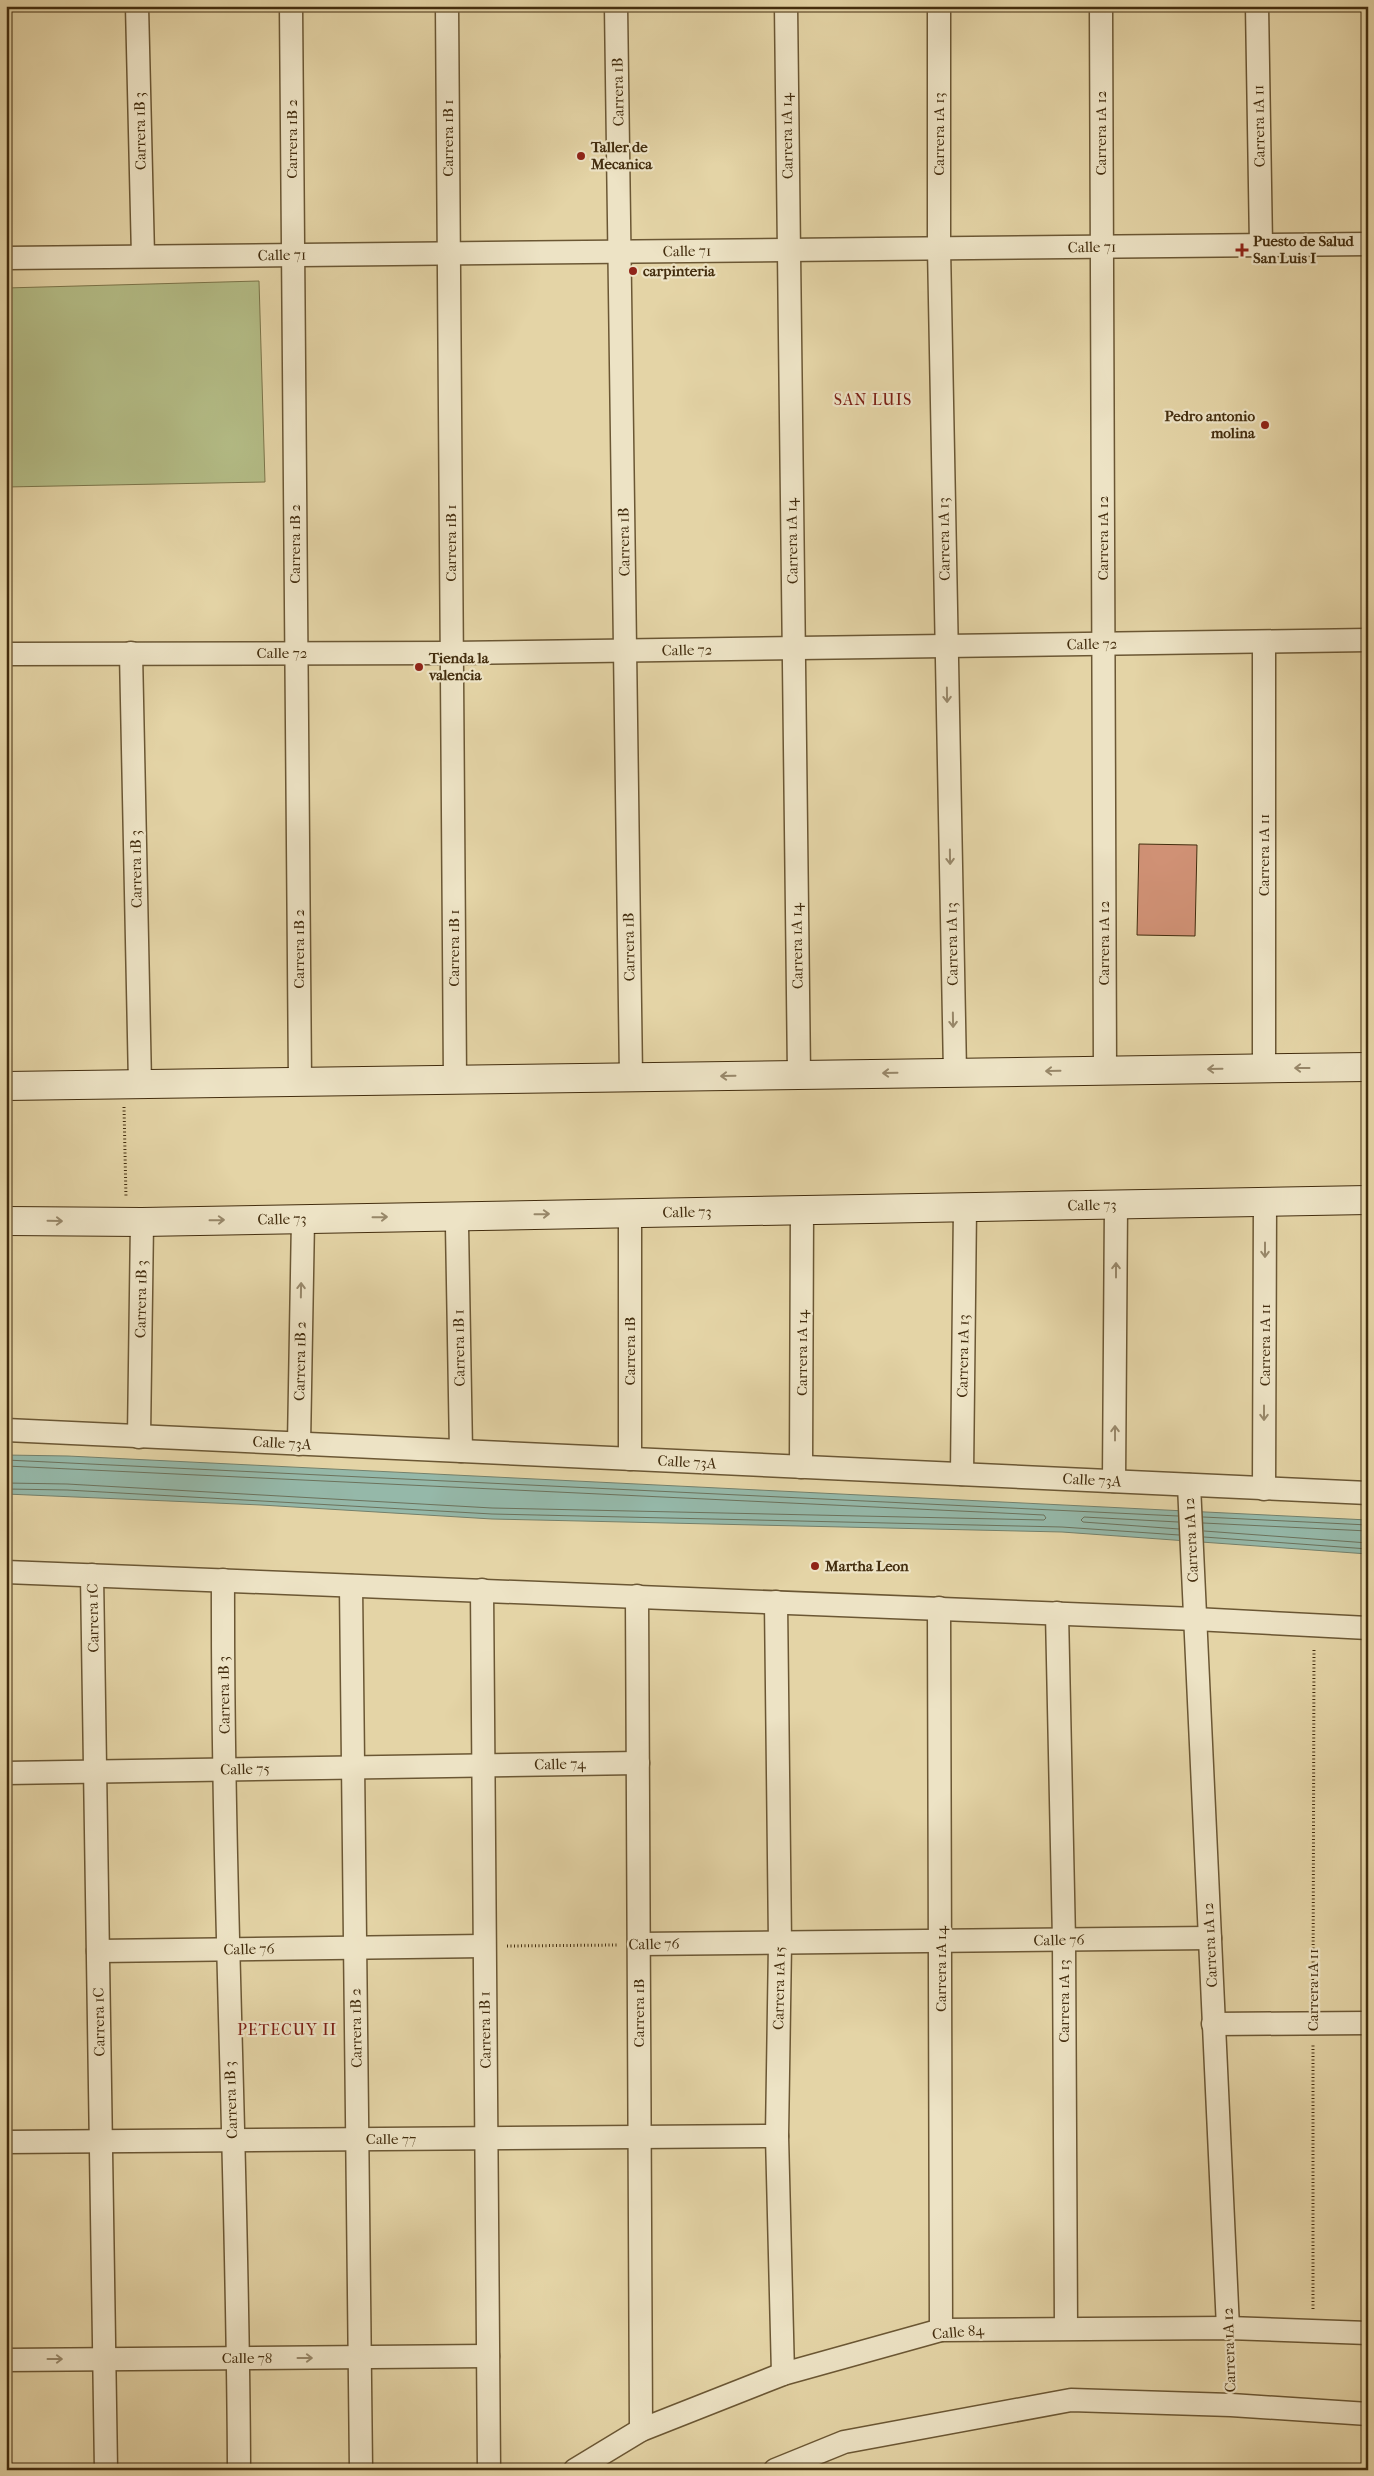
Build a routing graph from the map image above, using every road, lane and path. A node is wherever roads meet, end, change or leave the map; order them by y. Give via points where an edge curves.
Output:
1 (136, 6) edge
2 (291, 6) edge
3 (447, 6) edge
4 (616, 6) edge
5 (786, 6) edge
6 (940, 6) edge
7 (1100, 6) edge
8 (1257, 6) edge
9 (1368, 244) edge
10 (1261, 245) junction
11 (1102, 247) junction
12 (939, 248) junction
13 (789, 250) junction
14 (620, 251) junction
15 (449, 253) junction
16 (293, 255) junction
17 (143, 256) junction
18 (6, 258) edge
19 (1368, 640) edge
20 (1264, 642) junction
21 (1103, 644) junction
22 (946, 646) junction
23 (793, 648) junction
24 (625, 650) junction
25 (131, 653) junction
26 (296, 653) junction
27 (452, 653) junction
28 (6, 654) edge
29 (1368, 1067) edge
30 (1264, 1068) junction
31 (1340, 1068) junction
32 (1105, 1070) junction
33 (955, 1072) junction
34 (799, 1075) junction
35 (631, 1077) junction
36 (455, 1080) junction
37 (300, 1082) junction
38 (132, 1084) junction
39 (6, 1086) edge
40 (1368, 1089) edge
41 (1368, 1179) edge
42 (1368, 1200) edge
43 (1328, 1201) junction
44 (1265, 1202) junction
45 (1116, 1204) junction
46 (965, 1207) junction
47 (802, 1210) junction
48 (630, 1213) junction
49 (455, 1216) junction
50 (303, 1219) junction
51 (6, 1221) edge
52 (134, 1222) junction
53 (6, 1430) edge
54 (140, 1436) junction
55 (299, 1444) junction
56 (461, 1451) junction
57 (630, 1459) junction
58 (801, 1467) junction
59 (962, 1474) junction
60 (1114, 1482) junction
61 (1264, 1488) junction
62 (1189, 1491) junction
63 (1368, 1493) edge
64 (6, 1572) edge
65 (92, 1575) junction
66 (223, 1580) junction
67 (351, 1586) junction
68 (482, 1590) junction
69 (637, 1596) junction
70 (776, 1602) junction
71 (939, 1608) junction
72 (1195, 1610) junction
73 (1057, 1613) junction
74 (1368, 1628) edge
75 (1314, 1649) dead end
76 (638, 1763) junction
77 (483, 1766) junction
78 (353, 1767) junction
79 (225, 1770) junction
80 (95, 1772) junction
81 (6, 1773) edge
82 (1210, 1938) junction
83 (1064, 1940) junction
84 (942, 1941) junction
85 (780, 1943) junction
86 (639, 1944) junction
87 (484, 1946) junction
88 (355, 1948) junction
89 (227, 1949) junction
90 (98, 1950) junction
91 (1313, 2023) junction
92 (1368, 2023) edge
93 (1213, 2024) junction
94 (776, 2136) junction
95 (640, 2137) junction
96 (486, 2138) junction
97 (357, 2139) junction
98 (232, 2140) junction
99 (6, 2142) edge
100 (101, 2142) junction
101 (1066, 2328) junction
102 (1228, 2328) junction
103 (941, 2330) junction
104 (1313, 2332) junction
105 (1368, 2333) edge
106 (488, 2356) junction
107 (360, 2357) junction
108 (239, 2358) junction
109 (104, 2359) junction
110 (6, 2360) edge
111 (783, 2374) junction
112 (1231, 2405) junction
113 (1368, 2414) edge
114 (641, 2430) junction
115 (106, 2470) edge
116 (240, 2470) edge
117 (361, 2470) edge
118 (489, 2470) edge
119 (575, 2470) edge
120 (776, 2470) edge

1 - 17 street, Carrera 1B 3
2 - 16 street, Carrera 1B 2
3 - 15 street, Carrera 1B 1
4 - 14 street, Carrera 1B
5 - 13 street, Carrera 1A 14
6 - 12 street, Carrera 1A 13
7 - 11 street, Carrera 1A 12
8 - 10 street, Carrera 1A 11
9 - 10 street, Calle 71
10 - 11 street, Calle 71
11 - 12 street, Calle 71
11 - 21 street, Carrera 1A 12
12 - 13 street, Calle 71
12 - 22 street, Carrera 1A 13
13 - 14 street, Calle 71
13 - 23 street, Carrera 1A 14
14 - 15 street, Calle 71
14 - 24 street, Carrera 1B
15 - 16 street, Calle 71
15 - 27 street, Carrera 1B 1
16 - 17 street, Calle 71
16 - 26 street, Carrera 1B 2
17 - 18 street, Calle 71
19 - 20 street, Calle 72
20 - 21 street, Calle 72
20 - 30 street, Carrera 1A 11
21 - 22 street, Calle 72
21 - 32 street, Carrera 1A 12
22 - 23 street, Calle 72
22 -> 33 street, Carrera 1A 13
23 - 24 street, Calle 72
23 - 34 street, Carrera 1A 14
24 - 27 street, Calle 72
24 - 35 street, Carrera 1B
25 - 26 street, Calle 72
25 - 28 street, Calle 72
25 - 38 street, Carrera 1B 3
26 - 27 street, Calle 72
26 - 37 street, Carrera 1B 2
27 - 36 street, Carrera 1B 1
29 - 31 main road
31 -> 30 main road
30 -> 32 main road
31 - 40 main road via 1358,1078
32 -> 33 main road
33 -> 34 main road
34 -> 35 main road
35 - 36 main road
36 - 37 main road
37 - 38 main road
38 - 39 main road
38 - 52 path
41 - 43 main road via 1347,1197
42 - 43 main road, Calle 73
43 - 44 main road, Calle 73
44 - 45 main road, Calle 73
44 -> 61 street, Carrera 1A 11
45 - 46 main road, Calle 73
60 -> 45 street
46 - 47 main road, Calle 73
46 - 59 street, Carrera 1A 13
47 - 48 main road, Calle 73
47 - 58 street, Carrera 1A 14
49 -> 48 main road, Calle 73
48 - 57 street, Carrera 1B
50 -> 49 main road, Calle 73
49 - 56 street, Carrera 1B 1
52 -> 50 main road, Calle 73
55 -> 50 street, Carrera 1B 2
51 -> 52 main road, Calle 73
52 - 54 street, Carrera 1B 3
53 - 54 street, Calle 73A
54 - 55 street, Calle 73A
55 - 56 street, Calle 73A
56 - 57 street, Calle 73A
57 - 58 street, Calle 73A
58 - 59 street, Calle 73A
59 - 60 street, Calle 73A
60 - 62 street, Calle 73A
61 - 62 street, Calle 73A
61 - 63 street, Calle 73A
62 - 72 street, Carrera 1A 12
64 - 65 street
65 - 66 street
65 - 80 street, Carrera 1C
66 - 67 street
66 - 79 street, Carrera 1B 3
67 - 68 street
67 - 78 street, Carrera 1B 2
68 - 69 street
68 - 77 street, Carrera 1B 1
69 - 70 street
69 - 76 street, Carrera 1B
70 - 71 street
70 - 85 street, Carrera 1A 15
71 - 73 street
71 - 84 street, Carrera 1A 14
72 - 73 street
72 - 74 street
72 - 82 street, Carrera 1A 12
73 - 83 street, Carrera 1A 13
75 - 91 path, Carrera 1A 11
76 - 77 street, Calle 74
76 - 86 street, Carrera 1B
77 - 78 street, Calle 75
77 - 87 street, Carrera 1B 1
78 - 79 street, Calle 75
78 - 88 street, Carrera 1B 2
79 - 80 street, Calle 75
79 - 89 street, Carrera 1B 3
80 - 81 street, Calle 75
80 - 90 street, Carrera 1C
82 - 83 street, Calle 76
82 - 93 street, Carrera 1A 12
83 - 84 street, Calle 76
83 - 101 street, Carrera 1A 13
84 - 85 street, Calle 76
84 - 103 street, Carrera 1A 14
85 - 86 street, Calle 76
85 - 94 street, Carrera 1A 15
86 - 87 path, Calle 76
86 - 95 street, Carrera 1B
87 - 88 street, Calle 76
87 - 96 street, Carrera 1B 1
88 - 89 street, Calle 76
88 - 97 street, Carrera 1B 2
89 - 90 street, Calle 76
89 - 98 street, Carrera 1B 3
90 - 100 street, Carrera 1C
91 - 92 street
91 - 93 street
91 - 104 path, Carrera 1A 11
93 - 102 street, Carrera 1A 12
94 - 95 street, Calle 77
94 - 111 street, Carrera 1A 15
95 - 96 street, Calle 77
95 - 114 street, Carrera 1B
96 - 97 street, Calle 77
96 - 106 street, Carrera 1B 1
97 - 98 street, Calle 77
97 - 107 street, Carrera 1B 2
98 - 100 street, Calle 77
98 - 108 street, Carrera 1B 3
99 - 100 street, Calle 77
100 - 109 street, Carrera 1C
101 - 102 street, Calle 84
101 - 103 street, Calle 84
102 - 104 street, Calle 84
102 - 112 path, Carrera 1A 12
103 - 111 street, Calle 84
104 - 105 street, Calle 84
106 - 107 street, Calle 78
106 - 118 street, Carrera 1B 1
108 -> 107 street, Calle 78
107 - 117 street, Carrera 1B 2
108 - 109 street, Calle 78
108 - 116 street, Carrera 1B 3
110 -> 109 street, Calle 78
109 - 115 street, Carrera 1C
111 - 114 street, Calle 84
112 - 113 street
112 - 120 street via 1071,2400 844,2442
114 - 119 street, Calle 84

